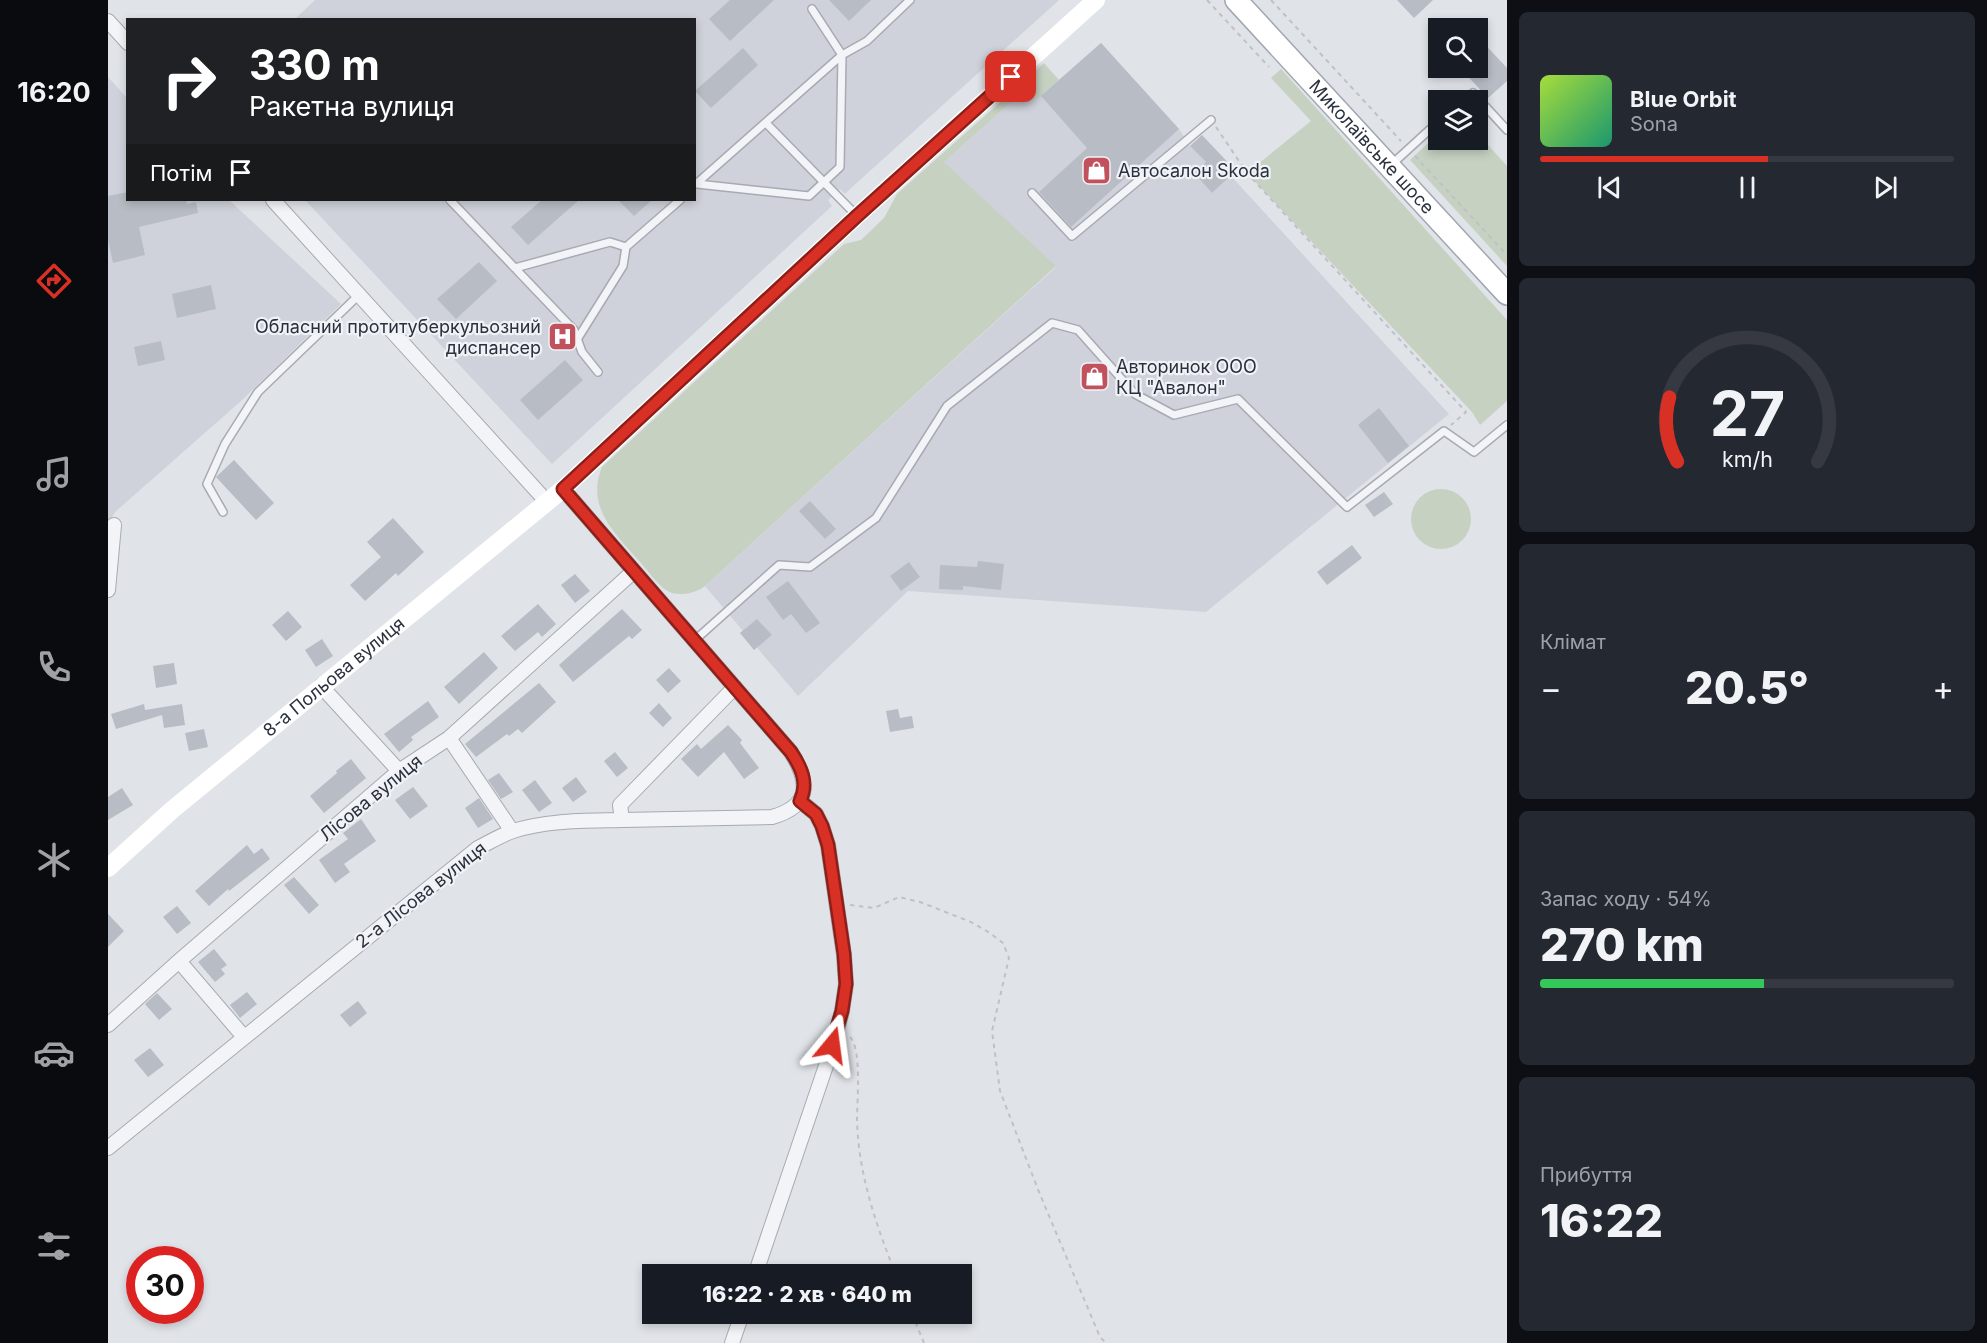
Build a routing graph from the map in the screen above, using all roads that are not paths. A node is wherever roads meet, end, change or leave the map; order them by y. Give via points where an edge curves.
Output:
1 (910, 0) edge
2 (1096, 0) edge
3 (1236, 0) edge
4 (812, 9) dead end
5 (108, 21) edge
6 (126, 40) edge
7 (842, 55) junction
8 (1488, 109) edge
9 (1211, 120) road end
10 (766, 123) junction
11 (1507, 129) edge
12 (1428, 131) edge
13 (1389, 166) junction
14 (823, 183) junction
15 (696, 185) edge
16 (1032, 193) dead end
17 (274, 201) edge
18 (451, 201) edge
19 (679, 201) edge
20 (857, 216) junction
21 (626, 247) junction
22 (515, 268) junction
23 (360, 294) junction
24 (1507, 294) edge
25 (578, 338) junction
26 (598, 372) dead end
27 (1507, 425) edge
28 (563, 489) junction
29 (547, 502) junction
30 (223, 512) dead end
31 (114, 525) dead end
32 (634, 571) junction
33 (108, 590) edge
34 (695, 640) junction
35 (321, 686) junction
36 (735, 687) junction
37 (449, 738) junction
38 (399, 771) junction
39 (800, 801) junction
40 (622, 820) junction
41 (513, 831) junction
42 (108, 868) edge
43 (179, 961) junction
44 (108, 1025) edge
45 (244, 1038) junction
46 (108, 1148) edge
47 (759, 1264) edge
48 (739, 1324) edge
49 (732, 1343) edge

1 - 7 lane via 867,40
2 - 20 street, 8-а Польова вулиця
3 - 13 main road, Миколаївське шосе
4 - 7 lane
5 - 6 street
7 - 10 lane
7 - 14 lane via 840,167
8 - 11 lane
9 - 16 lane via 1072,236
10 - 14 lane
10 - 15 lane
12 - 13 lane
13 - 24 main road, Миколаївське шосе
14 - 15 lane via 808,196
14 - 20 lane
17 - 23 street
18 - 22 lane
19 - 21 lane
20 - 28 street, 8-а Польова вулиця
21 - 22 lane via 610,242
21 - 25 lane via 623,266
22 - 25 lane
23 - 29 street
23 - 30 lane via 258,392 225,444 207,484
25 - 26 lane via 582,352
27 - 34 lane via 1474,454 1444,431 1347,507 1238,399 1174,415 1135,394 1078,330 1052,323 947,406 876,518 810,567 779,565
28 - 29 street, 8-а Польова вулиця
28 - 32 street
29 - 35 street, 8-а Польова вулиця
31 - 33 street
32 - 34 street
32 - 37 street, Лісова вулиця
34 - 36 street
35 - 38 street
35 - 42 street, 8-а Польова вулиця
36 - 39 street via 797,760 805,788
36 - 40 street via 620,805
37 - 38 street, Лісова вулиця
37 - 41 street
38 - 43 street, Лісова вулиця
39 - 40 street, 2-а Лісова вулиця via 772,817
39 - 47 street via 816,814 828,845 846,984 838,1026
40 - 41 street, 2-а Лісова вулиця via 567,821
41 - 45 street, 2-а Лісова вулиця via 478,848
43 - 44 street, Лісова вулиця
43 - 45 street
45 - 46 street, 2-а Лісова вулиця
48 - 49 street

